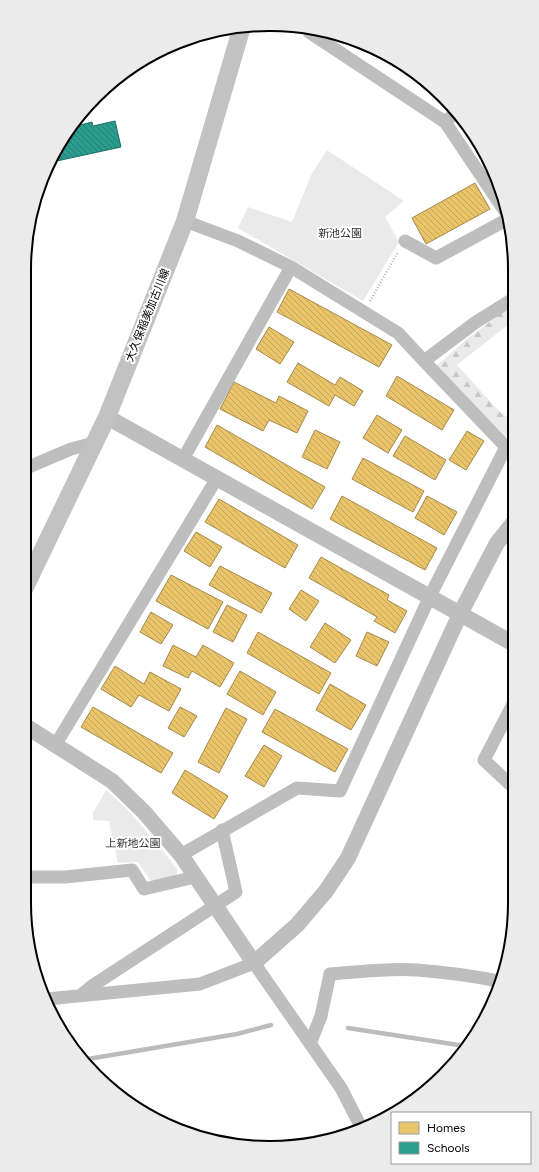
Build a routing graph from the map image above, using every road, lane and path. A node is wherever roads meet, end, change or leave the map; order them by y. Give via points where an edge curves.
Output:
1 (240, 33) edge
2 (315, 36) edge
3 (452, 116) edge
4 (445, 122) junction
5 (497, 200) edge
6 (185, 221) junction
7 (503, 222) edge
8 (405, 241) joint
9 (291, 267) junction
10 (508, 302) edge
11 (364, 312) junction
12 (424, 361) junction
13 (107, 417) junction
14 (94, 443) junction
15 (183, 459) junction
16 (31, 466) edge
17 (217, 478) junction
18 (508, 530) edge
19 (31, 574) edge
20 (430, 596) junction
21 (460, 614) junction
22 (508, 641) edge
23 (508, 714) edge
24 (31, 729) edge
25 (56, 744) junction
26 (508, 782) edge
27 (222, 830) junction
28 (181, 855) junction
29 (31, 877) edge
30 (195, 877) junction
31 (215, 906) junction
32 (254, 963) junction
33 (495, 980) edge
34 (81, 995) junction
35 (51, 998) edge
36 (310, 1044) junction
37 (359, 1124) edge

1 - 6 main road, 大久保稲美加古川線
2 - 4 street
3 - 4 street
4 - 5 street
6 - 9 street via 238,241
6 - 13 main road, 大久保稲美加古川線
7 - 8 street via 436,258
8 - 11 path
9 - 11 street
9 - 15 street
10 - 12 street via 476,322
11 - 12 street via 398,333
12 - 20 street via 506,447
13 - 14 main road, 大久保稲美加古川線
13 - 15 street
14 - 16 street via 71,449
14 - 19 main road, 大久保稲美加古川線
15 - 17 street
17 - 20 street
17 - 25 street
18 - 21 street via 497,544
20 - 21 street
20 - 27 street via 340,792 297,788
21 - 22 street
21 - 32 street via 348,858 326,891 297,925
23 - 26 street via 484,760
24 - 25 street
25 - 28 street via 112,781 144,812
27 - 28 street
27 - 31 street via 236,892
28 - 30 street
29 - 30 street via 65,877 132,870 144,889
30 - 31 street
31 - 32 street
31 - 34 street
32 - 34 street via 200,984
32 - 36 street
33 - 36 street via 463,974 416,970 330,974 321,1016
34 - 35 street
36 - 37 street via 341,1088

